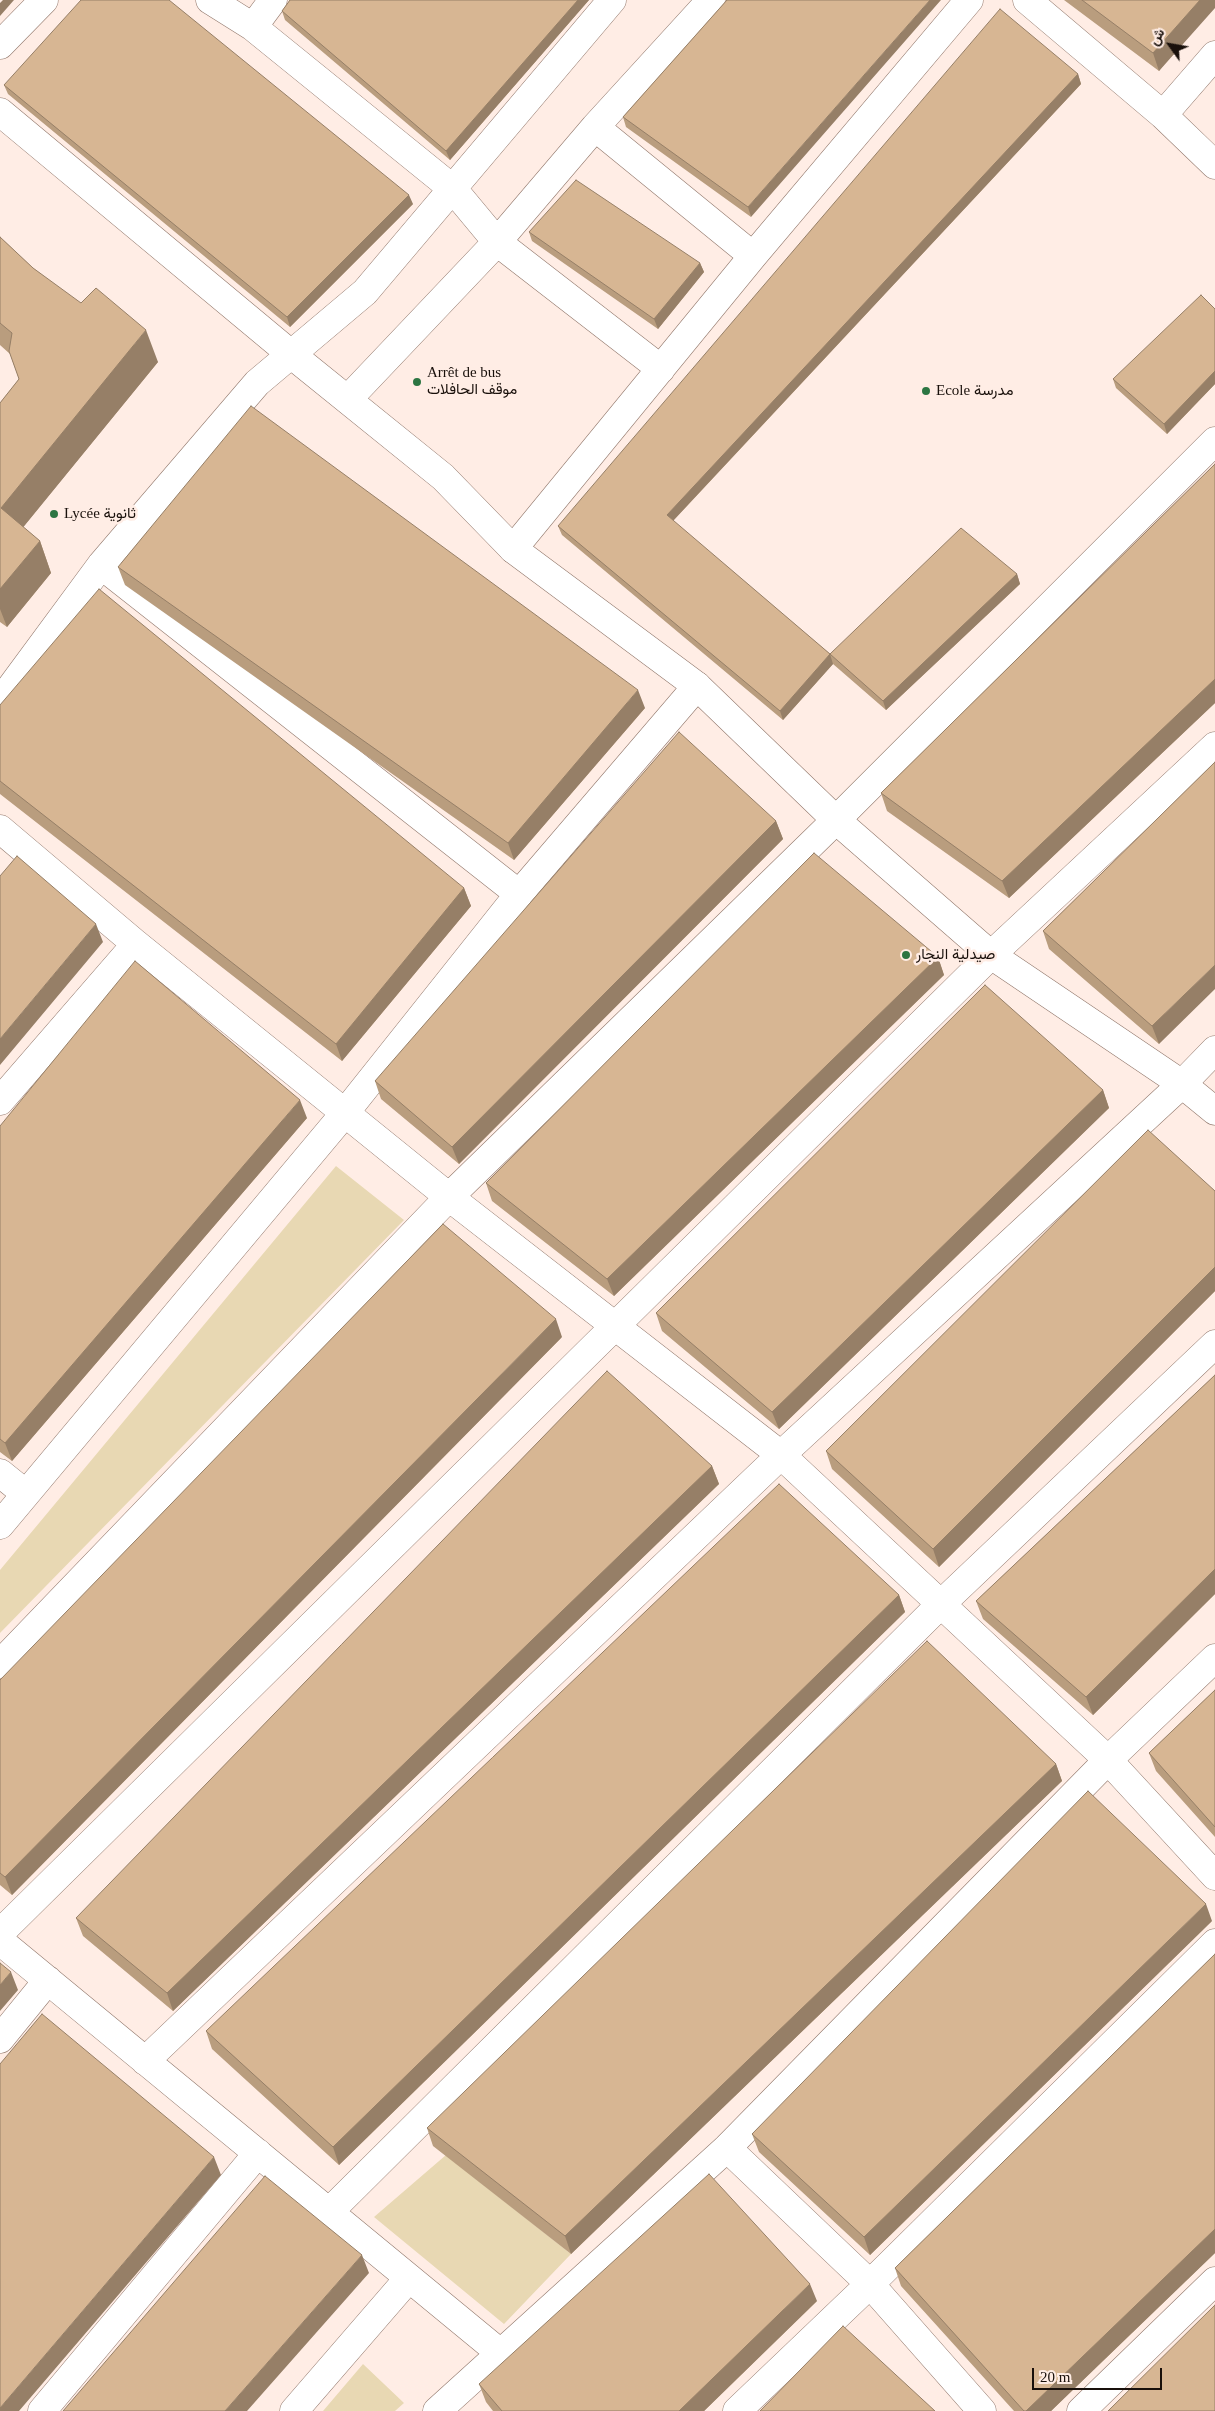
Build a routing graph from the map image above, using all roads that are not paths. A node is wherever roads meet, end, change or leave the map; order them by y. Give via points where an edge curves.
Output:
1 (44, 0) edge
2 (210, 0) edge
3 (273, 0) edge
4 (612, 0) edge
5 (711, 0) edge
6 (969, 0) edge
7 (1027, 0) edge
8 (253, 27) junction
9 (0, 45) edge
10 (1215, 55) edge
11 (0, 112) edge
12 (1163, 115) junction
13 (595, 127) junction
14 (1215, 165) edge
15 (453, 189) junction
16 (496, 242) junction
17 (753, 256) junction
18 (292, 355) junction
19 (660, 369) junction
20 (348, 399) junction
21 (1215, 442) edge
22 (513, 549) junction
23 (100, 565) junction
24 (697, 686) junction
25 (0, 702) edge
26 (1215, 746) edge
27 (836, 820) junction
28 (0, 829) edge
29 (519, 894) junction
30 (136, 944) junction
31 (991, 955) junction
32 (1215, 1050) edge
33 (1182, 1084) junction
34 (0, 1101) edge
35 (1215, 1111) edge
36 (344, 1114) junction
37 (448, 1197) junction
38 (615, 1326) junction
39 (1215, 1344) edge
40 (781, 1455) junction
41 (0, 1473) edge
42 (26, 1494) junction
43 (0, 1525) edge
44 (940, 1605) junction
45 (1215, 1658) edge
46 (0, 1664) edge
47 (1108, 1760) junction
48 (1215, 1876) edge
49 (0, 1933) edge
50 (0, 1941) edge
51 (1215, 1943) edge
52 (48, 1980) junction
53 (0, 2039) edge
54 (146, 2061) junction
55 (726, 2148) junction
56 (258, 2153) junction
57 (329, 2212) junction
58 (409, 2278) junction
59 (1215, 2281) edge
60 (870, 2284) junction
61 (499, 2352) junction
62 (449, 2407) edge
63 (42, 2411) edge
64 (294, 2411) edge
65 (737, 2411) edge
66 (982, 2411) edge
67 (1081, 2411) edge

1 - 9 street
2 - 8 street
3 - 8 street
4 - 15 street
5 - 13 street
6 - 17 street
7 - 12 street
8 - 15 street
10 - 12 street
11 - 18 street
12 - 14 street
13 - 16 street
13 - 17 street
15 - 16 street
15 - 18 street via 364,292
16 - 19 street
16 - 20 street
17 - 19 street
18 - 20 street
18 - 23 street via 257,383
19 - 22 street
20 - 22 street via 443,477
21 - 27 street
22 - 24 street
23 - 25 street
23 - 29 street
24 - 27 street
24 - 29 street
26 - 31 street
27 - 31 street
27 - 37 street
28 - 30 street
29 - 36 street
30 - 34 street
30 - 36 street
31 - 33 street
31 - 38 street
32 - 33 street
33 - 35 street
33 - 40 street
36 - 37 street
36 - 42 street
37 - 38 street
37 - 46 street
38 - 40 street
38 - 49 street
39 - 44 street
40 - 44 street
40 - 54 street
41 - 42 street
42 - 43 street
44 - 47 street
44 - 57 street
45 - 47 street
47 - 48 street
47 - 55 street
50 - 52 street
51 - 60 street
52 - 53 street
52 - 54 street
54 - 56 street
55 - 60 street
55 - 61 street
56 - 57 street
56 - 63 street
57 - 58 street
58 - 61 street
58 - 64 street
59 - 67 street
60 - 65 street
60 - 66 street
61 - 62 street

